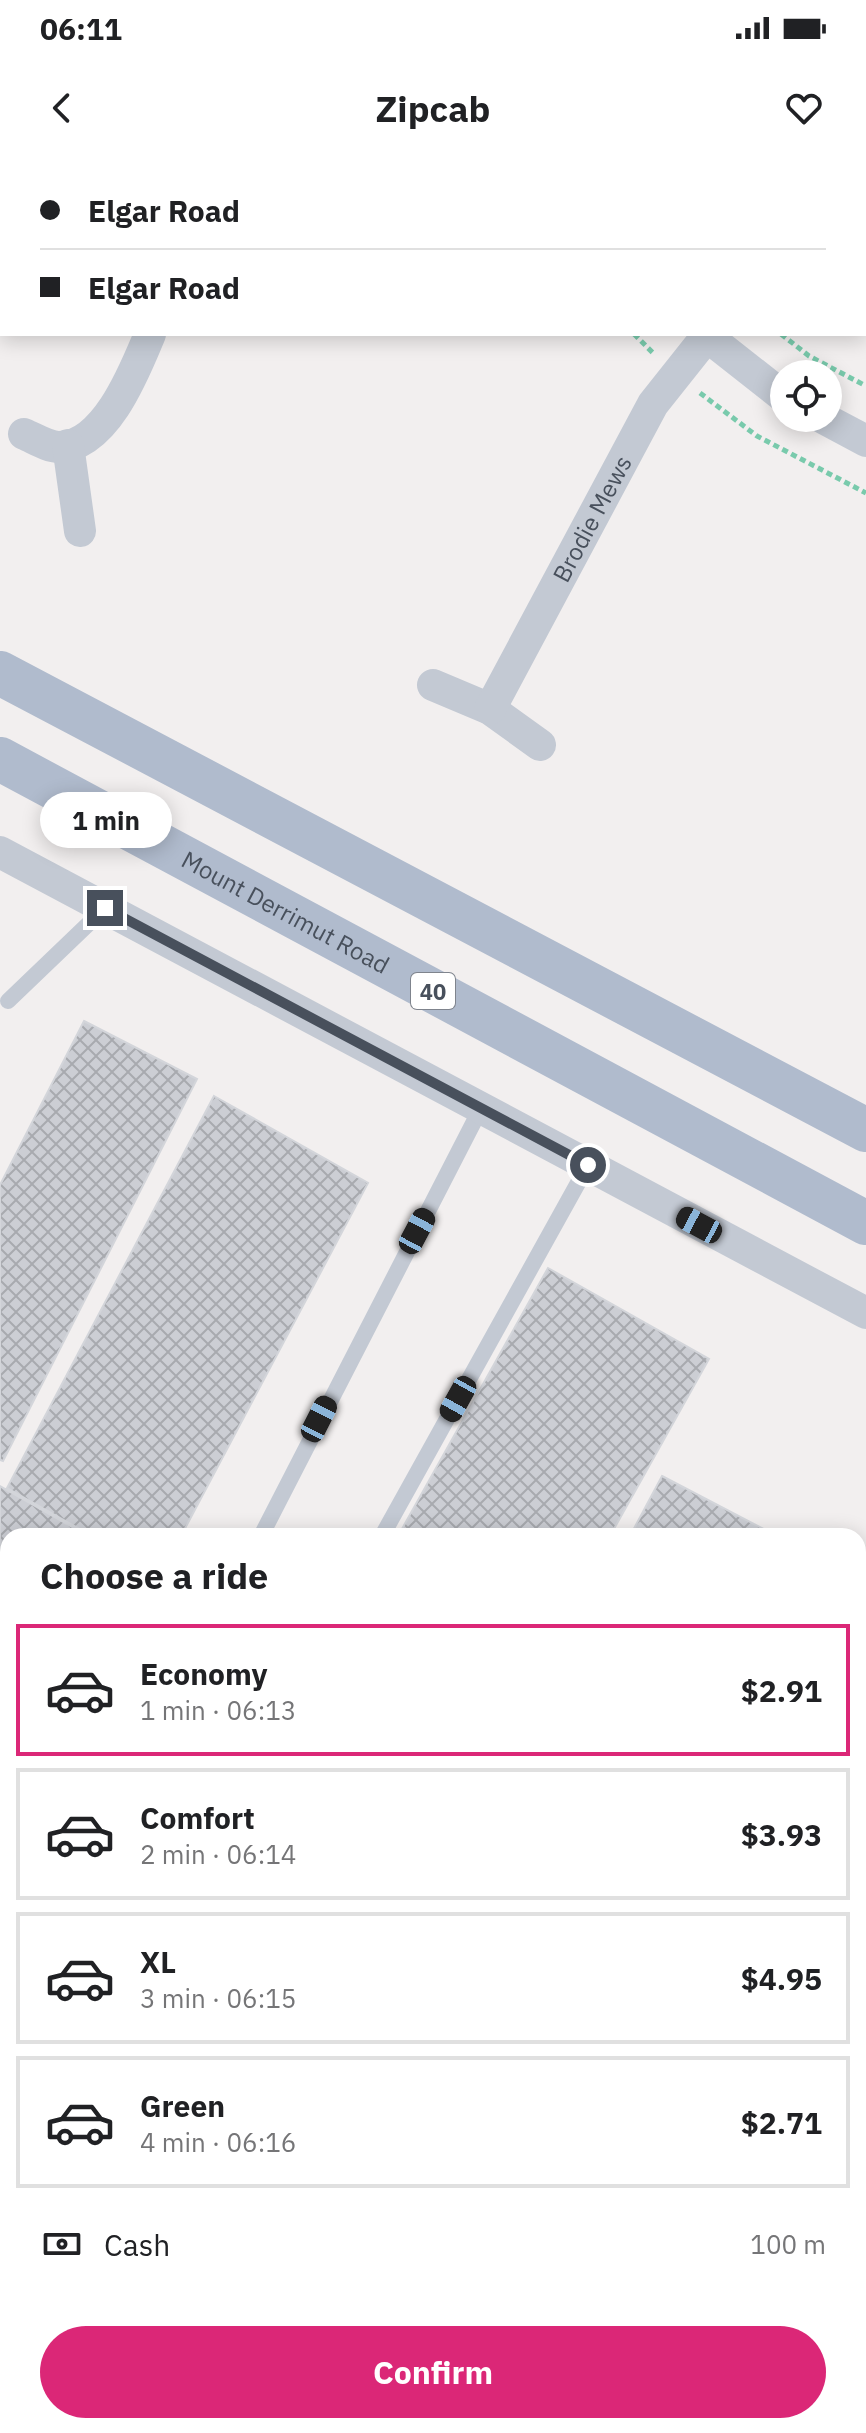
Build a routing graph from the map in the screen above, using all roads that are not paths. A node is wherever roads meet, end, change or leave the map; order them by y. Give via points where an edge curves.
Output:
1 (149, 336) edge
2 (705, 336) edge
3 (707, 336) edge
4 (770, 386) edge
5 (842, 428) edge
6 (24, 434) dead end
7 (866, 441) edge
8 (68, 445) junction
9 (80, 531) dead end
10 (0, 673) edge
11 (433, 685) dead end
12 (490, 709) junction
13 (540, 745) dead end
14 (0, 759) edge
15 (0, 852) edge
16 (105, 908) junction
17 (8, 1001) dead end
18 (481, 1108) junction
19 (866, 1130) edge
20 (588, 1165) junction
21 (866, 1223) edge
22 (866, 1313) edge
23 (265, 1528) edge
24 (386, 1528) edge

1 - 8 street via 110,414 80,442
2 - 12 street, Brodie Mews via 638,430
3 - 4 street
5 - 7 street
6 - 8 street via 57,447
8 - 9 street
10 - 19 main road
11 - 12 street
12 - 13 street
14 - 21 main road, Mount Derrimut Road / 40
15 - 16 street
16 - 17 lane
16 - 18 street
18 - 20 street
18 - 23 lane
20 - 22 street
20 - 24 lane

